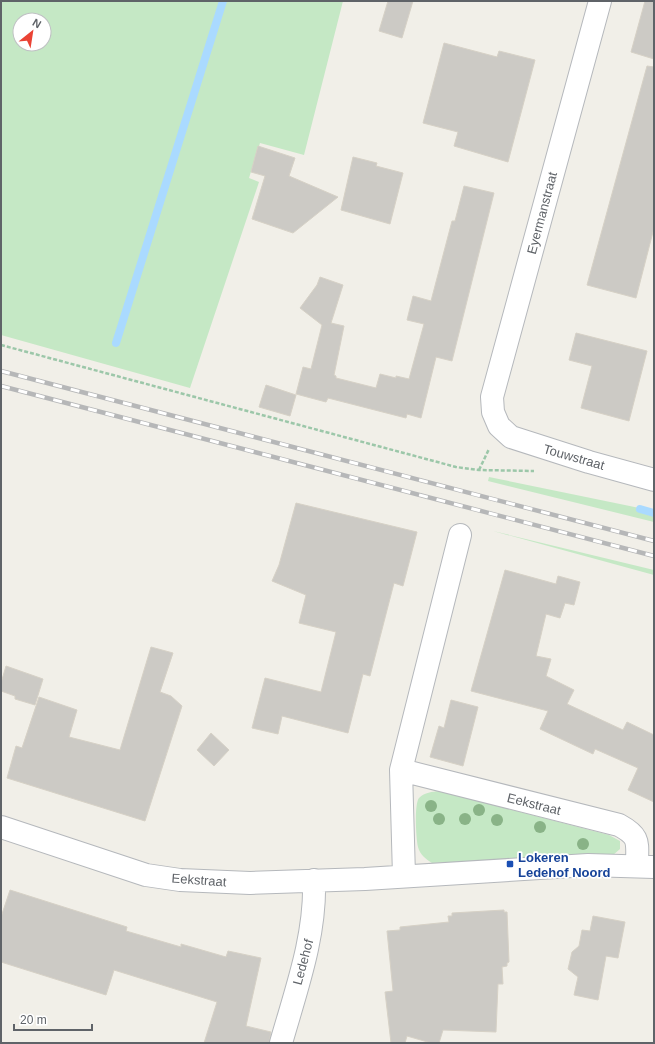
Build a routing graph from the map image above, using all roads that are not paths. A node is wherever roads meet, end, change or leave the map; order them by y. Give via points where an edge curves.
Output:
1 (600, 1) edge
2 (500, 426) joint
3 (654, 480) edge
4 (460, 534) dead end
5 (401, 770) junction
6 (1, 827) edge
7 (645, 866) edge
8 (404, 876) junction
9 (314, 880) junction
10 (281, 1043) edge

1 - 2 street, Eyermanstraat via 492,397 493,412
2 - 3 street, Touwstraat via 511,437 528,444
4 - 5 street
5 - 7 street, Eekstraat via 619,825 632,832
5 - 8 street
6 - 9 street, Eekstraat via 146,875 180,880 250,883
7 - 8 street, Eekstraat via 588,865
8 - 9 street, Eekstraat
9 - 10 street, Ledehof via 315,898 310,935

